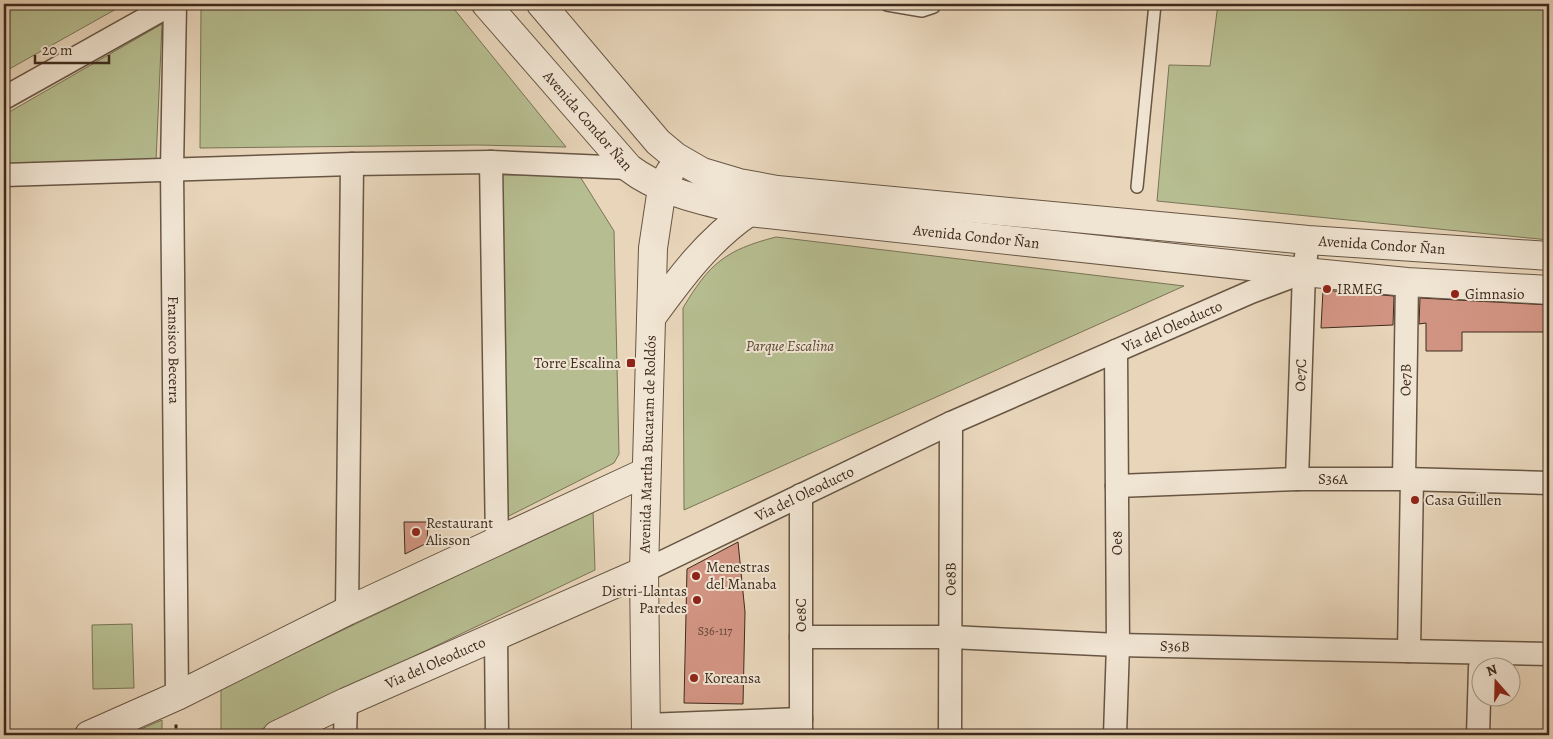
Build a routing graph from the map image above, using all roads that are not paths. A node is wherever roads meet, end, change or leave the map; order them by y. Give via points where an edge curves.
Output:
1 (173, 4) edge
2 (486, 4) edge
3 (541, 4) edge
4 (935, 4) edge
5 (1155, 4) edge
6 (887, 5) edge
7 (4, 98) edge
8 (676, 157) junction
9 (490, 162) junction
10 (352, 164) junction
11 (629, 168) junction
12 (172, 169) junction
13 (4, 175) edge
14 (1137, 186) dead end
15 (662, 188) junction
16 (749, 212) junction
17 (1308, 240) junction
18 (1549, 256) edge
19 (1304, 272) junction
20 (1407, 282) junction
21 (1549, 290) edge
22 (650, 318) junction
23 (1116, 351) junction
24 (951, 423) junction
25 (646, 472) junction
26 (1296, 479) junction
27 (1408, 479) junction
28 (1549, 484) edge
29 (1117, 486) junction
30 (801, 495) junction
31 (497, 542) junction
32 (644, 571) junction
33 (347, 611) junction
34 (496, 636) junction
35 (801, 637) junction
36 (951, 637) junction
37 (1118, 646) junction
38 (1409, 651) junction
39 (1549, 654) edge
40 (1520, 657) edge
41 (1470, 660) edge
42 (177, 696) junction
43 (346, 702) junction
44 (1479, 706) edge
45 (801, 727) edge
46 (646, 730) edge
47 (89, 735) edge
48 (277, 735) edge
49 (345, 735) edge
50 (497, 735) edge
51 (950, 735) edge
52 (1115, 735) edge
53 (1478, 735) edge

1 - 7 street
1 - 12 street, Fransisco Becerra
2 - 11 street, Avenida Condor Ñan
3 - 8 street, Avenida Condor Ñan via 658,142
4 - 6 lane via 931,9 922,11
5 - 14 lane
8 - 15 street, Avenida Martha Bucaram de Roldós
8 - 17 street, Avenida Condor Ñan via 702,172 777,190
9 - 10 street
9 - 11 street
9 - 31 street
10 - 12 street
10 - 33 street
11 - 15 street, Avenida Condor Ñan
12 - 13 street
12 - 42 street, Fransisco Becerra
15 - 16 street, Avenida Condor Ñan
15 - 22 street, Avenida Martha Bucaram de Roldós via 653,248
16 - 19 street, Avenida Condor Ñan
16 - 22 street via 728,226 689,266
17 - 18 street, Avenida Condor Ñan
17 - 19 street
19 - 20 street, Avenida Condor Ñan
19 - 23 street, Via del Oleoducto
19 - 26 street, Oe7C
20 - 21 street, Avenida Condor Ñan
20 - 27 street, Oe7B
22 - 25 street, Avenida Martha Bucaram de Roldós
23 - 24 street, Via del Oleoducto
23 - 29 street, Oe8
24 - 30 street, Via del Oleoducto
24 - 36 street, Oe8B
25 - 31 street
25 - 32 street, Avenida Martha Bucaram de Roldós
26 - 27 street, S36A
26 - 29 street, S36A
27 - 28 street, S36A
27 - 38 street, Oe7B
29 - 37 street, Oe8
30 - 32 street, Via del Oleoducto
30 - 35 street, Oe8C
31 - 33 street
32 - 34 street, Via del Oleoducto
32 - 46 street, Avenida Martha Bucaram de Roldós
33 - 42 street
34 - 43 street, Via del Oleoducto
34 - 50 street
35 - 36 street, S36B
35 - 45 street, Oe8C
36 - 37 street, S36B
36 - 51 street, Oe8B
37 - 38 street, S36B
37 - 52 street, Oe8
38 - 41 street, S36B
39 - 40 street, S36B
42 - 47 street
43 - 48 street, Via del Oleoducto
43 - 49 street
44 - 53 street
45 - 46 street

